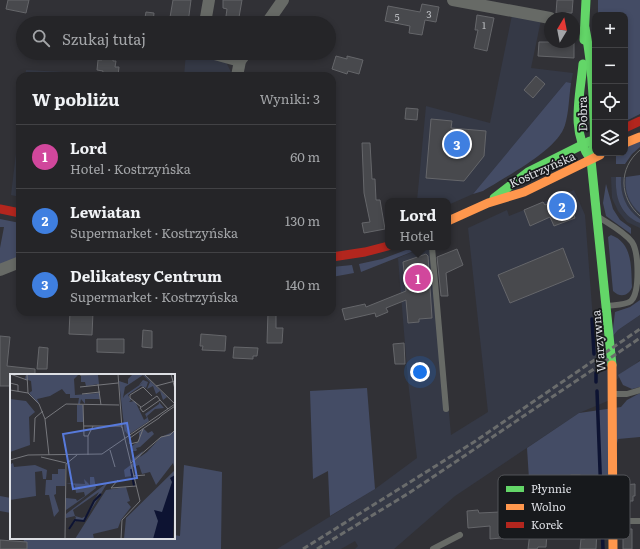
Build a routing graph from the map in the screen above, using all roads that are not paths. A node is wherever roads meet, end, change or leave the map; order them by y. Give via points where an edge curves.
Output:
1 (209, 0) edge
2 (283, 0) edge
3 (453, 0) edge
4 (586, 0) edge
5 (206, 16) edge
6 (272, 16) edge
7 (544, 17) edge
8 (581, 25) edge
9 (242, 60) edge
10 (238, 72) edge
11 (595, 120) edge
12 (640, 121) edge
13 (628, 127) edge
14 (640, 137) edge
15 (592, 140) edge
16 (628, 142) edge
17 (581, 146) junction
18 (592, 156) edge
19 (598, 156) edge
20 (591, 160) junction
21 (488, 203) junction
22 (0, 209) edge
23 (16, 212) edge
24 (598, 216) junction
25 (451, 220) edge
26 (385, 247) edge
27 (432, 250) edge
28 (336, 256) edge
29 (16, 264) edge
30 (0, 270) edge
31 (607, 306) junction
32 (640, 390) edge
33 (614, 394) junction
34 (446, 410) dead end
35 (613, 475) edge
36 (460, 535) dead end
37 (433, 549) edge

1 - 5 street
2 - 6 street
3 - 7 street
4 - 8 street, Dobra
8 - 11 street, Dobra via 591,57
8 - 17 street, Dobra via 582,85 578,123
9 - 10 street
12 - 13 street
14 - 16 street
15 - 17 street, Kostrzyńska
17 - 20 street, Dobra
17 - 21 street, Kostrzyńska via 531,171 503,189
18 - 20 street, Dobra
19 - 20 street, Kostrzyńska
20 - 21 street, Kostrzyńska via 524,192
20 - 24 street, Warzywna
21 - 25 street, Kostrzyńska
22 - 23 street
24 - 31 street, Warzywna
24 - 31 lane via 625,235 633,244 639,283 636,296 630,302
26 - 28 street
27 - 34 lane
29 - 30 street
31 - 33 street, Warzywna
32 - 33 lane via 628,394
33 - 35 street, Warzywna
36 - 37 lane

